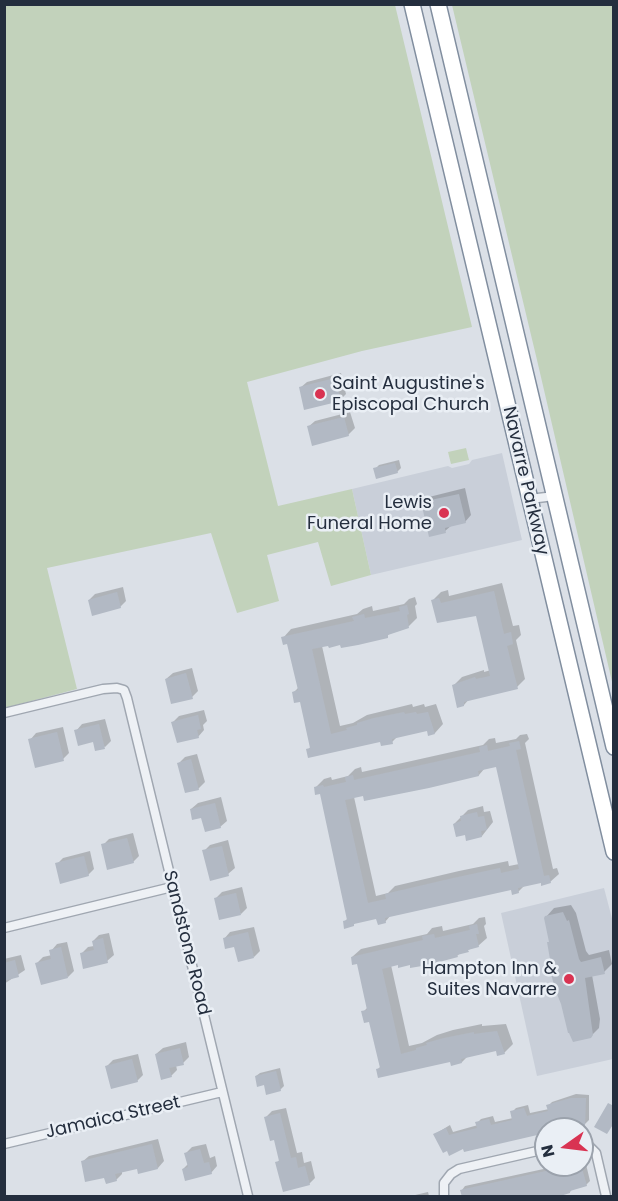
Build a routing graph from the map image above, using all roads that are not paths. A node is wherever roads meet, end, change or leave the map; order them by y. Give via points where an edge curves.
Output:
1 (412, 4) edge
2 (438, 4) edge
3 (554, 496) junction
4 (530, 499) junction
5 (4, 713) edge
6 (614, 747) edge
7 (614, 852) edge
8 (172, 887) junction
9 (4, 928) edge
10 (222, 1092) junction
11 (4, 1144) edge
12 (594, 1151) edge
13 (534, 1152) edge
14 (248, 1197) edge
15 (444, 1197) edge
16 (606, 1197) edge

1 - 4 highway, Navarre Parkway
2 - 3 highway, Navarre Parkway
3 - 4 street
3 - 6 highway, Navarre Parkway
4 - 7 highway, Navarre Parkway
5 - 8 street, Sandstone Road via 103,689 124,690
8 - 9 street
8 - 10 street, Sandstone Road
10 - 11 street, Jamaica Street
10 - 14 street, Sandstone Road
12 - 16 street
13 - 15 street via 459,1169 444,1183

